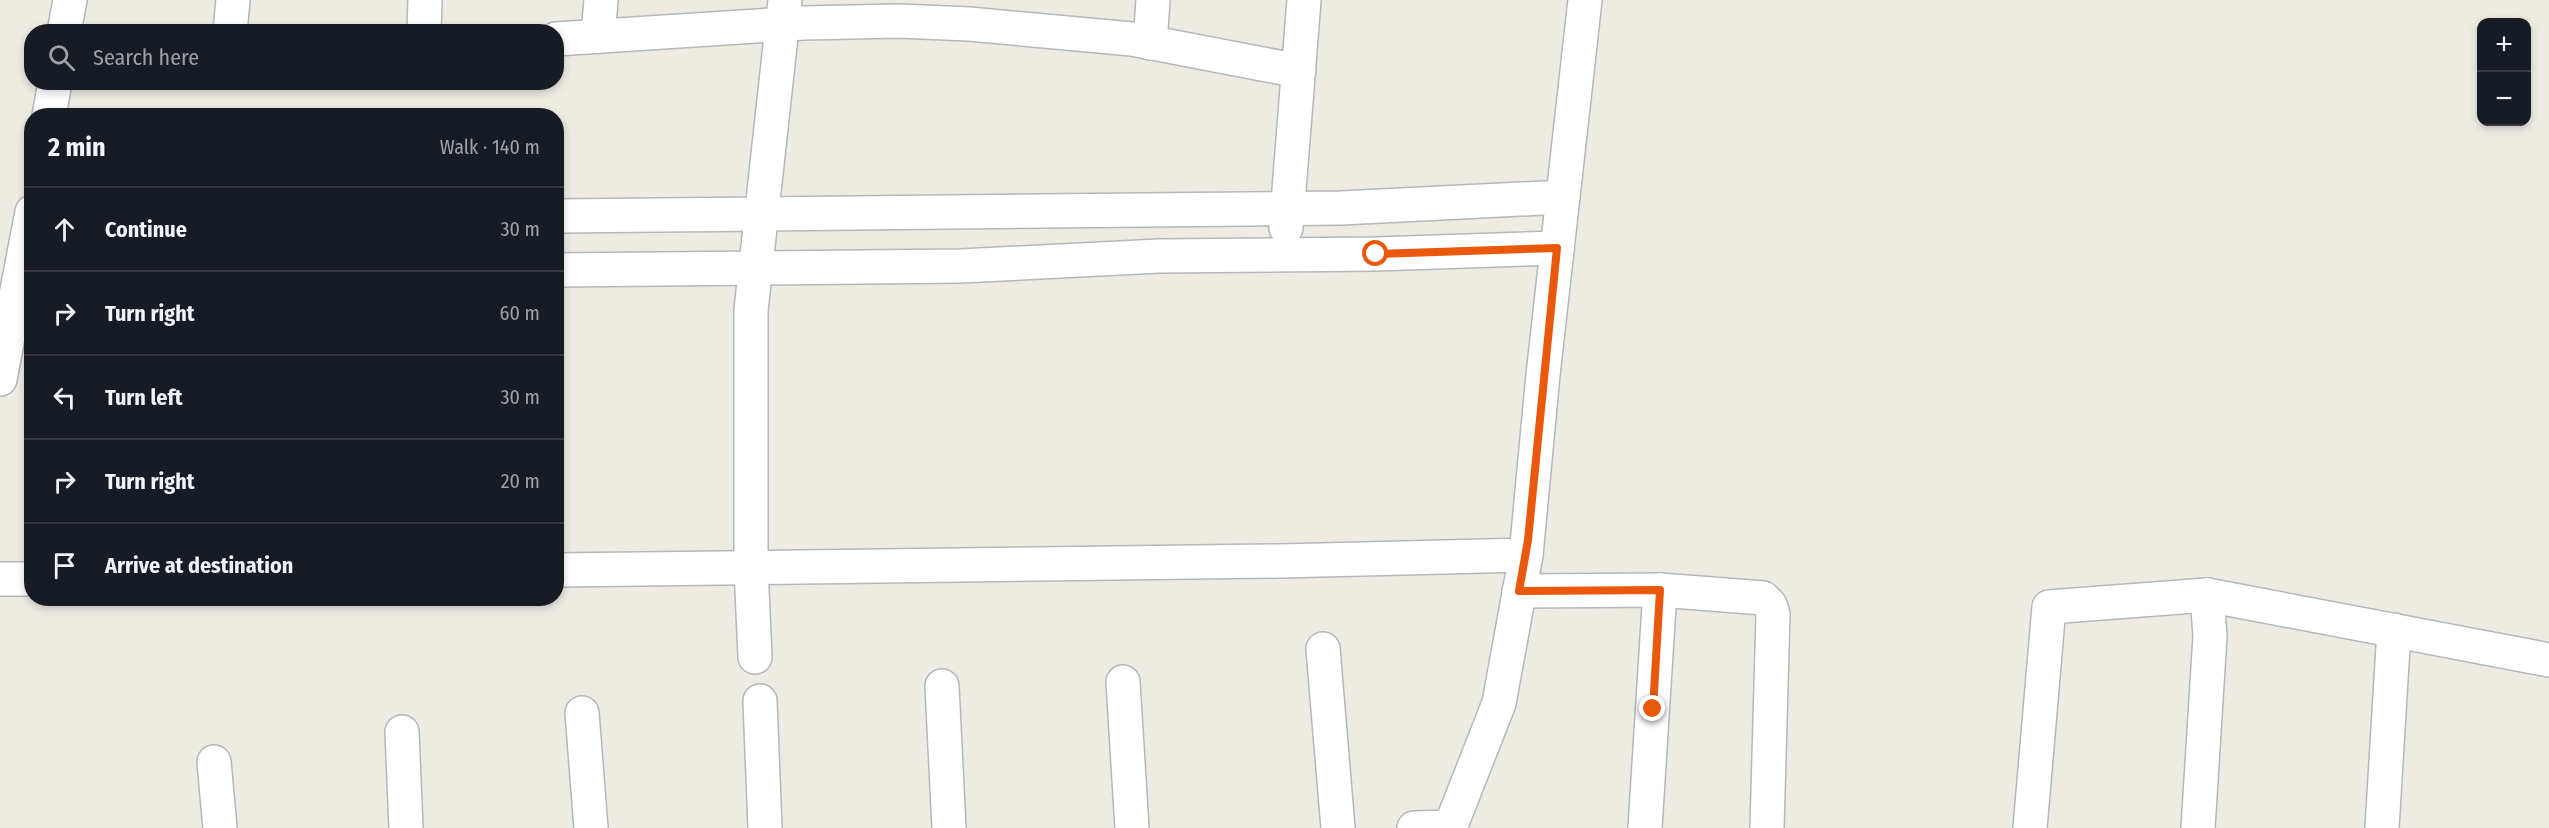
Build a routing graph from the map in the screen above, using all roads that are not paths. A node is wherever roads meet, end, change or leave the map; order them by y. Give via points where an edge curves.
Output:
1 (70, 0) edge
2 (233, 0) edge
3 (425, 0) edge
4 (601, 0) edge
5 (1153, 0) edge
6 (1304, 0) edge
7 (1585, 0) edge
8 (784, 12) edge
9 (969, 12) edge
10 (66, 24) edge
11 (232, 24) edge
12 (424, 24) edge
13 (598, 36) junction
14 (564, 38) edge
15 (1150, 43) junction
16 (1299, 71) junction
17 (54, 90) edge
18 (50, 108) edge
19 (1563, 197) junction
20 (1287, 208) junction
21 (762, 215) junction
22 (564, 216) edge
23 (1557, 248) junction
24 (1286, 255) junction
25 (756, 269) junction
26 (564, 270) edge
27 (24, 280) edge
28 (0, 379) edge
29 (1526, 555) junction
30 (751, 567) junction
31 (564, 570) edge
32 (0, 579) edge
33 (24, 579) edge
34 (1660, 590) junction
35 (1519, 591) junction
36 (2207, 596) junction
37 (2394, 630) junction
38 (1323, 649) dead end
39 (755, 657) dead end
40 (2549, 660) edge
41 (1124, 682) dead end
42 (942, 686) dead end
43 (760, 701) dead end
44 (582, 713) dead end
45 (402, 732) dead end
46 (214, 762) dead end
47 (1450, 827) edge
48 (220, 828) edge
49 (406, 828) edge
50 (591, 828) edge
51 (765, 828) edge
52 (948, 828) edge
53 (1132, 828) edge
54 (1338, 828) edge
55 (1414, 828) edge
56 (1645, 828) edge
57 (1767, 828) edge
58 (2030, 828) edge
59 (2198, 828) edge
60 (2382, 828) edge

1 - 10 street
2 - 11 street
3 - 12 street
4 - 13 street
5 - 15 street
6 - 16 street
7 - 19 street
8 - 9 street via 899,21
8 - 13 street
8 - 21 street
9 - 15 street via 1015,27
13 - 14 street
15 - 16 street
16 - 20 street
17 - 18 street
19 - 20 street
19 - 23 street
20 - 21 street
20 - 24 street
21 - 22 street
21 - 25 street
23 - 24 street
23 - 29 street
24 - 25 street
25 - 26 street
25 - 30 street via 751,310
27 - 28 street
29 - 30 street
29 - 35 street
30 - 31 street
30 - 39 street
32 - 33 street
34 - 35 street
34 - 56 street
34 - 57 street via 1763,598 1770,604 1773,614
35 - 47 street via 1499,703
36 - 37 street
36 - 58 street via 2049,607
36 - 59 street via 2210,636
37 - 40 street
37 - 60 street
38 - 54 street
41 - 53 street
42 - 52 street
43 - 51 street
44 - 50 street
45 - 49 street
46 - 48 street
47 - 55 street

